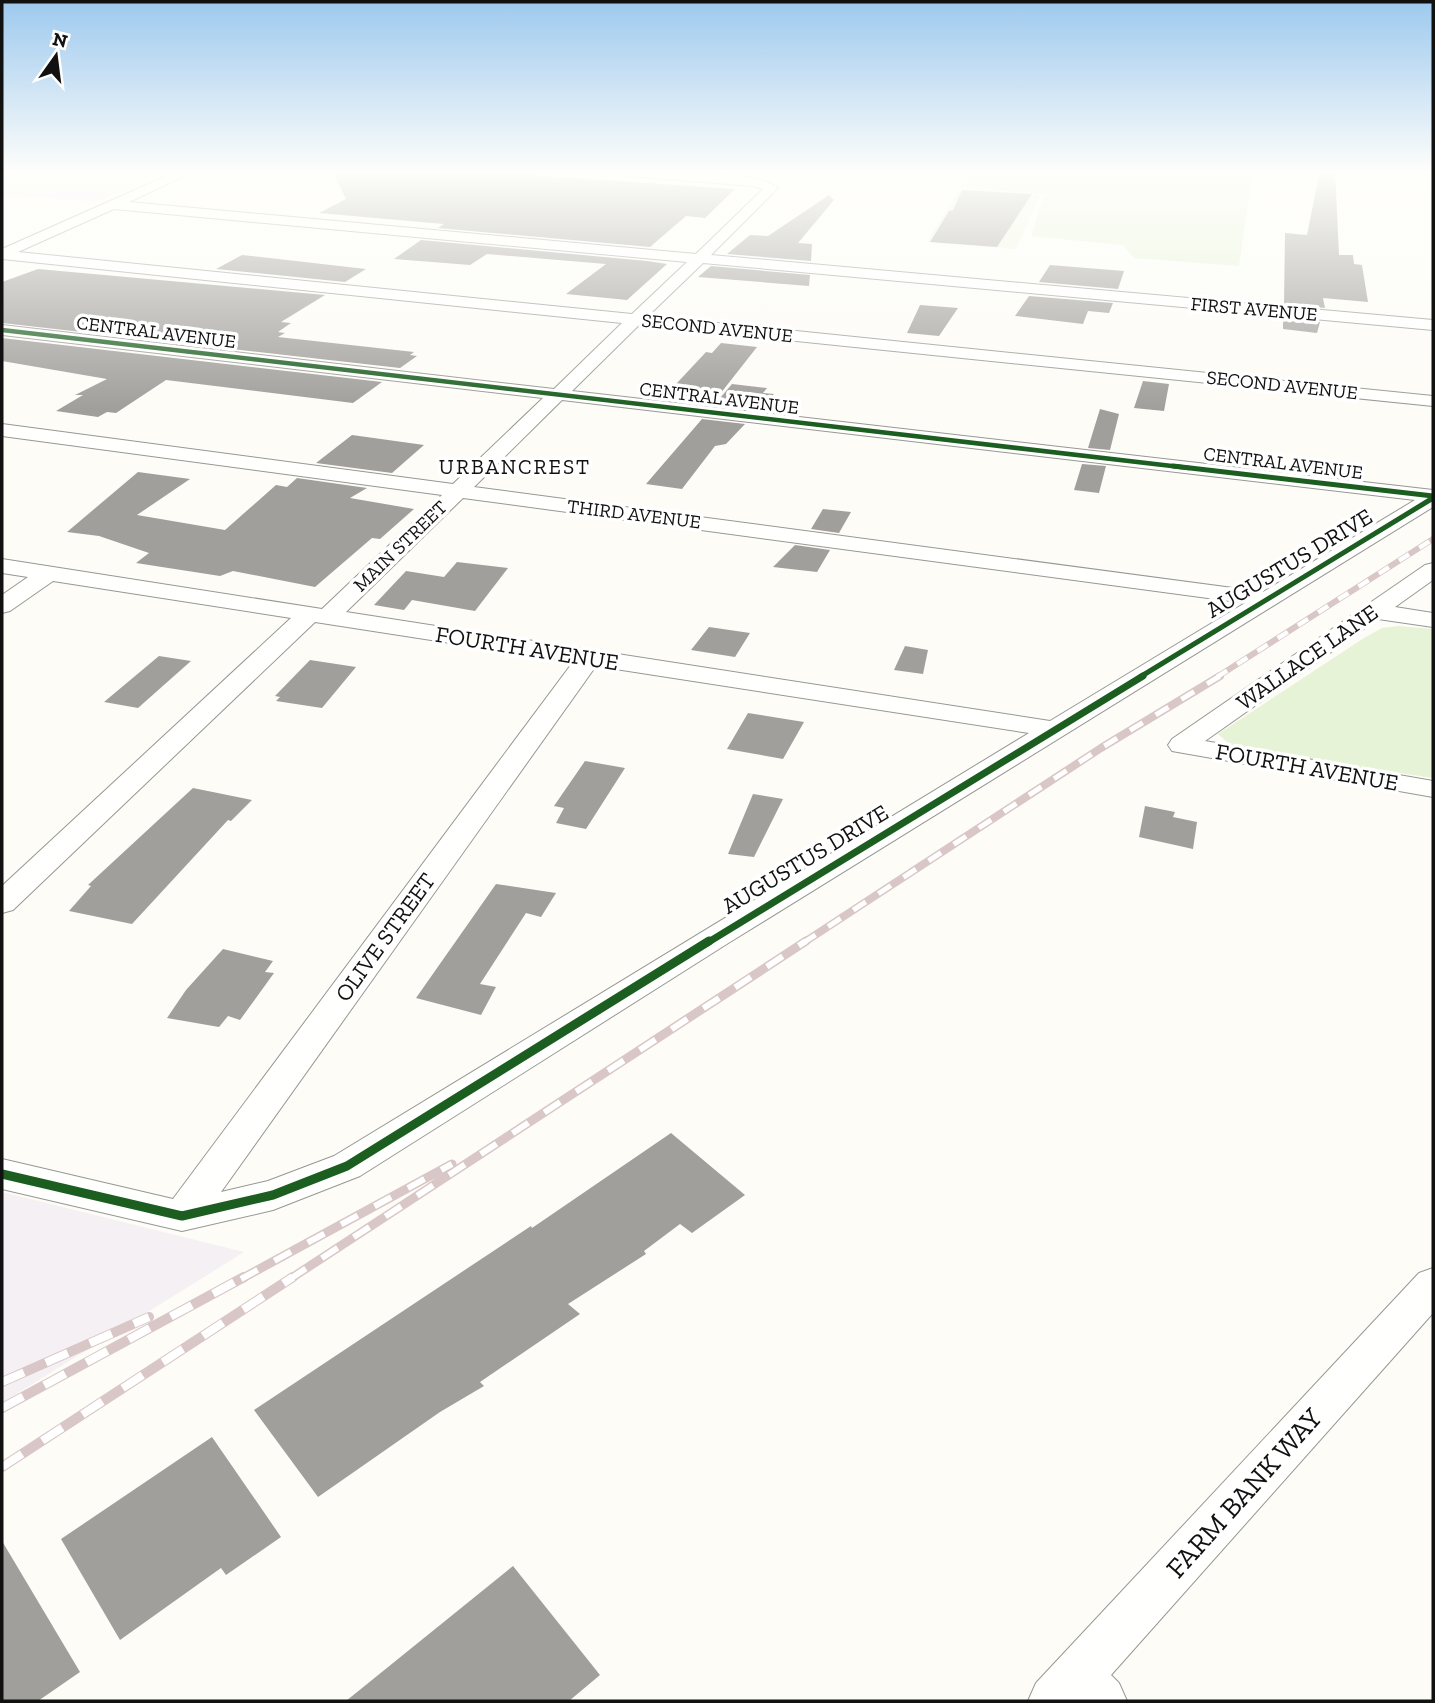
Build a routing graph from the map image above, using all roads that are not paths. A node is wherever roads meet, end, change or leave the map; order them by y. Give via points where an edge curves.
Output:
1 (606, 249) edge
2 (710, 249) edge
3 (2, 254) edge
4 (701, 258) junction
5 (636, 319) junction
6 (1433, 326) edge
7 (2, 330) edge
8 (558, 395) junction
9 (1433, 401) edge
10 (2, 430) edge
11 (458, 491) junction
12 (1433, 497) edge
13 (2, 566) edge
14 (1433, 570) edge
15 (48, 572) junction
16 (1266, 599) junction
17 (2, 606) edge
18 (1373, 611) junction
19 (318, 615) junction
20 (1433, 620) edge
21 (589, 658) junction
22 (1054, 729) junction
23 (1182, 745) joint
24 (1433, 789) edge
25 (2, 903) edge
26 (2, 1174) edge
27 (182, 1216) junction
28 (1433, 1284) edge
29 (1077, 1693) edge

1 - 4 street, FIRST AVENUE
2 - 4 street, MAIN STREET
3 - 5 street, SECOND AVENUE
4 - 5 street, MAIN STREET
4 - 6 street, FIRST AVENUE
5 - 8 street, MAIN STREET
5 - 9 street, SECOND AVENUE
7 - 8 street, CENTRAL AVENUE
8 - 11 street, MAIN STREET
8 - 12 street, CENTRAL AVENUE
10 - 11 street, THIRD AVENUE
11 - 16 street, THIRD AVENUE
11 - 19 street, MAIN STREET
12 - 16 street, AUGUSTUS DRIVE
13 - 15 street, FOURTH AVENUE
14 - 18 street, WALLACE LANE
15 - 17 street
15 - 19 street, FOURTH AVENUE
16 - 22 street, AUGUSTUS DRIVE
18 - 20 street
18 - 23 street, WALLACE LANE
19 - 21 street, FOURTH AVENUE
19 - 25 street, MAIN STREET
21 - 22 street, FOURTH AVENUE
21 - 27 street, OLIVE STREET
22 - 27 street, AUGUSTUS DRIVE via 347,1166 273,1195
23 - 24 street, FOURTH AVENUE
26 - 27 street
28 - 29 street, FARM BANK WAY

